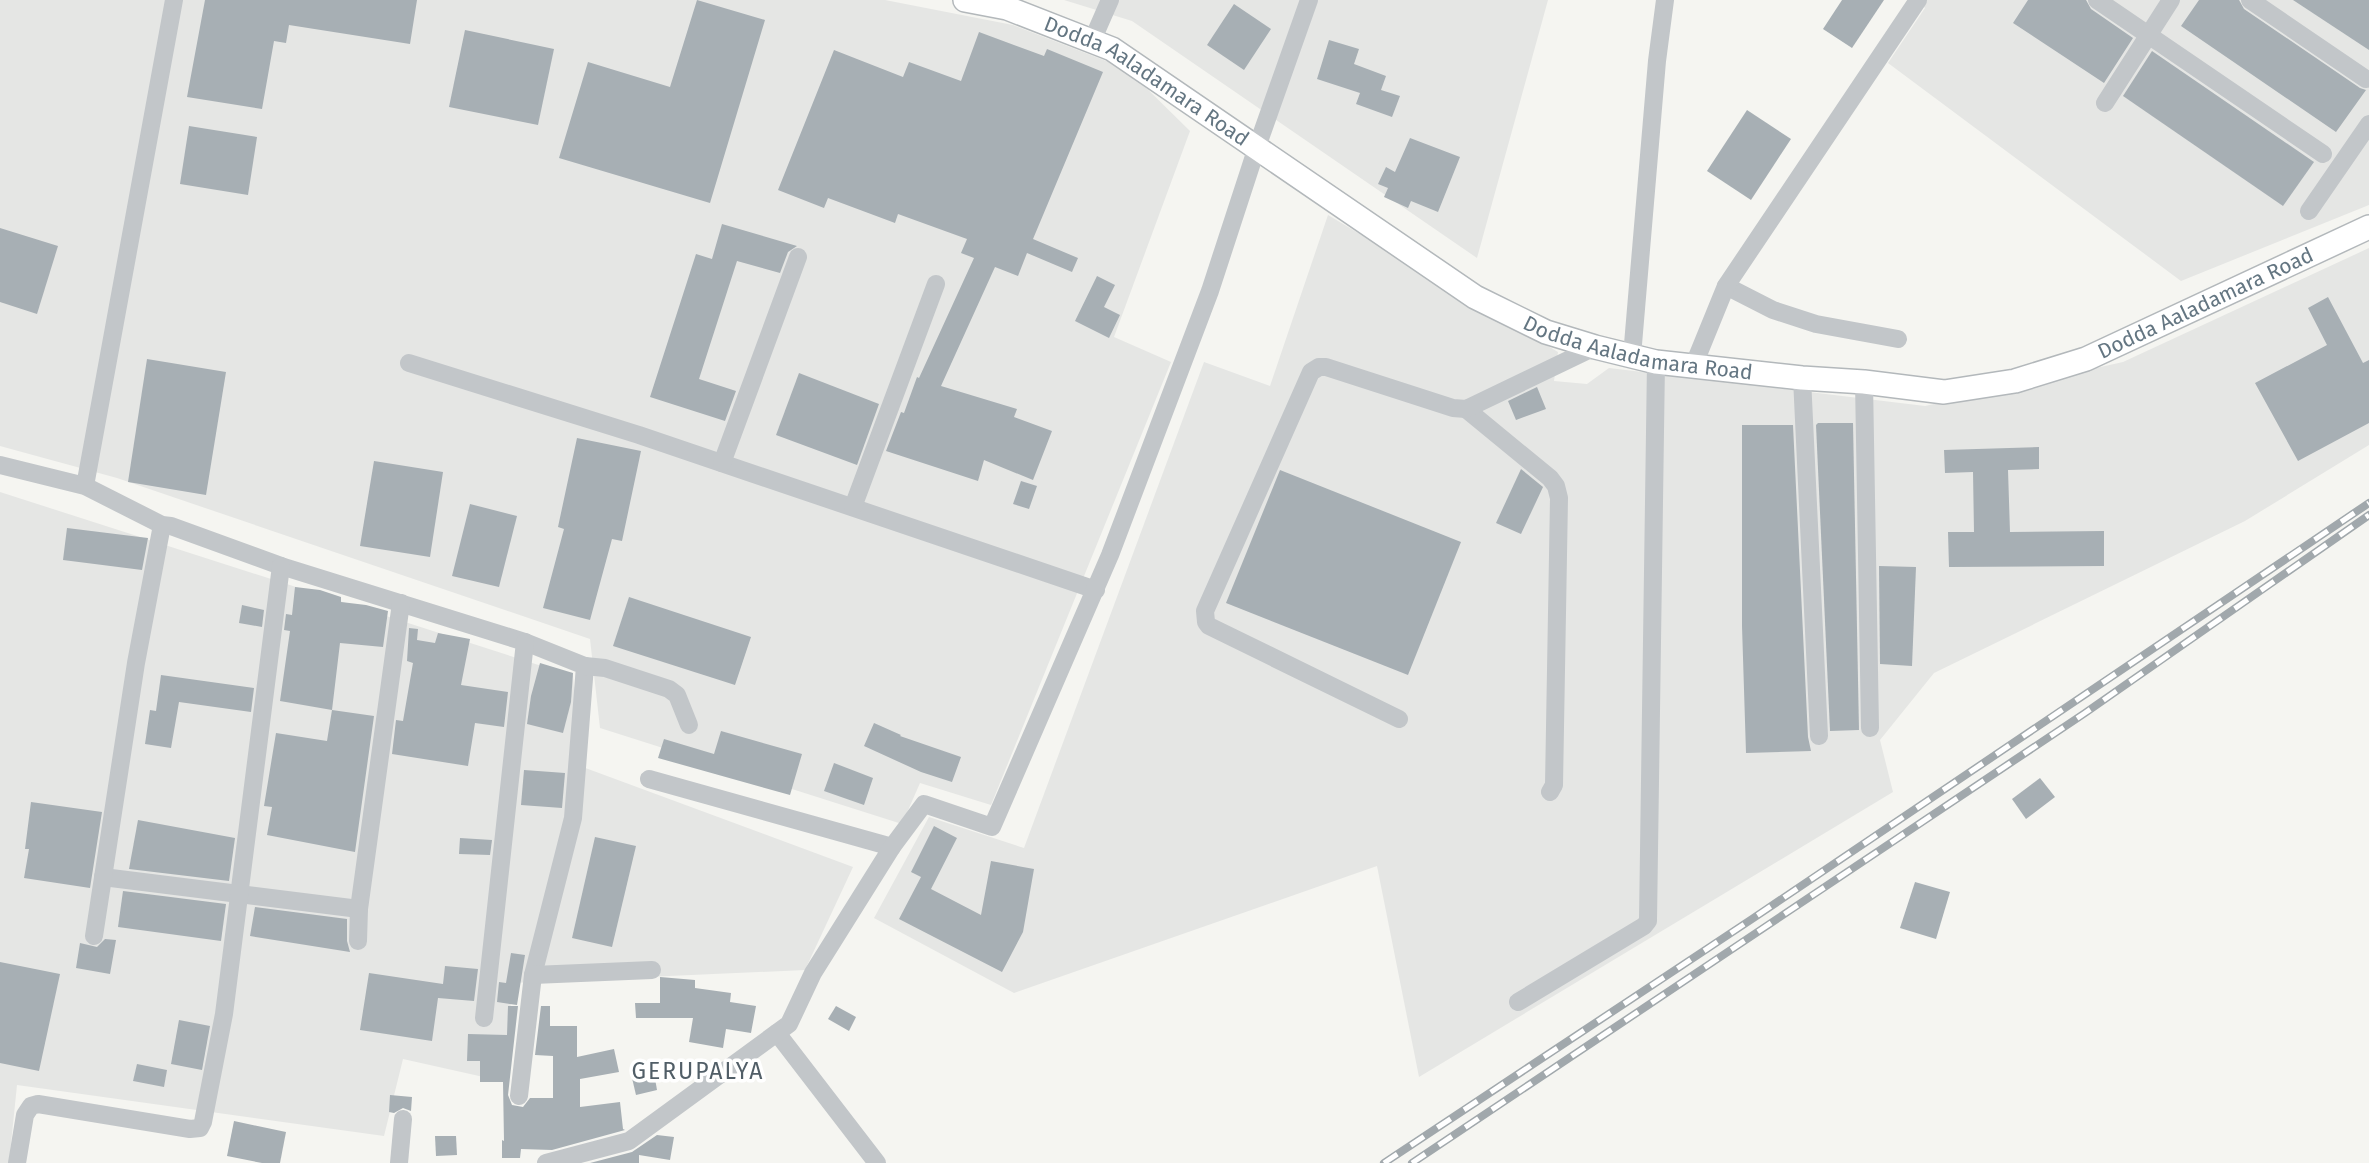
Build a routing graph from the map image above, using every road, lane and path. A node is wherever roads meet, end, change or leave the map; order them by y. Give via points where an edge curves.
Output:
1 (174, 0) edge
2 (965, 0) edge
3 (1110, 0) edge
4 (1309, 0) edge
5 (1665, 0) edge
6 (1918, 0) edge
7 (2096, 0) edge
8 (2171, 0) edge
9 (2250, 0) edge
10 (2148, 37) junction
11 (1092, 41) junction
12 (2366, 79) dead end
13 (2105, 103) dead end
14 (2369, 124) edge
15 (1256, 147) junction
16 (2323, 154) dead end
17 (2309, 211) dead end
18 (2369, 227) edge
19 (799, 257) dead end
20 (936, 284) dead end
21 (1726, 286) junction
22 (1898, 340) dead end
23 (1595, 347) junction
24 (1632, 356) junction
25 (1656, 362) junction
26 (409, 363) dead end
27 (1693, 367) junction
28 (1802, 378) junction
29 (1864, 382) junction
30 (1466, 409) junction
31 (722, 463) junction
32 (0, 465) edge
33 (85, 486) junction
34 (853, 508) junction
35 (162, 525) junction
36 (281, 566) junction
37 (1096, 590) junction
38 (401, 603) junction
39 (525, 642) junction
40 (586, 666) junction
41 (1399, 719) dead end
42 (690, 724) dead end
43 (1870, 728) dead end
44 (1819, 736) dead end
45 (649, 779) dead end
46 (1550, 792) dead end
47 (892, 847) junction
48 (103, 877) junction
49 (239, 896) junction
50 (359, 909) junction
51 (94, 936) dead end
52 (358, 941) dead end
53 (652, 970) dead end
54 (533, 975) junction
55 (1518, 1002) dead end
56 (484, 1018) dead end
57 (777, 1033) junction
58 (519, 1096) dead end
59 (403, 1119) dead end
60 (18, 1163) edge
61 (399, 1163) edge
62 (546, 1163) edge
63 (877, 1163) edge

1 - 33 street
2 - 11 main road, Dodda Aaladamara Road via 1007,8
3 - 11 street
4 - 15 street
5 - 24 street
6 - 21 street
7 - 10 street
8 - 10 street
9 - 12 street
10 - 13 street
10 - 16 street
11 - 15 main road, Dodda Aaladamara Road via 1112,49
14 - 17 street
15 - 23 main road, Dodda Aaladamara Road via 1475,297 1546,332
15 - 37 street via 1210,291
18 - 29 main road, Dodda Aaladamara Road via 2085,359 2027,377 1944,392
19 - 31 street
20 - 34 street
21 - 22 street via 1773,310 1816,324
21 - 27 street
23 - 24 main road, Dodda Aaladamara Road
23 - 30 street
24 - 25 main road, Dodda Aaladamara Road
25 - 27 main road, Dodda Aaladamara Road
25 - 55 street via 1648,921
26 - 31 street
27 - 28 main road, Dodda Aaladamara Road
28 - 29 main road, Dodda Aaladamara Road
28 - 44 street
29 - 43 street
30 - 41 street via 1326,367 1314,369 1205,611 1209,626
30 - 46 street via 1550,478 1559,498 1554,785
31 - 34 street
32 - 33 street
33 - 35 street
34 - 37 street
35 - 36 street
35 - 48 street
36 - 38 street
36 - 49 street
37 - 47 street via 992,827 924,804
38 - 39 street
38 - 50 street
39 - 40 street
39 - 56 street
40 - 42 street via 669,690 677,695
40 - 54 street via 573,818
45 - 47 street
47 - 57 street via 813,974 789,1024
48 - 49 street
48 - 51 street
49 - 50 street
49 - 60 street via 224,1014 200,1128 38,1104 26,1110
50 - 52 street
53 - 54 street
54 - 58 street
57 - 62 street via 629,1141
57 - 63 street
59 - 61 street

